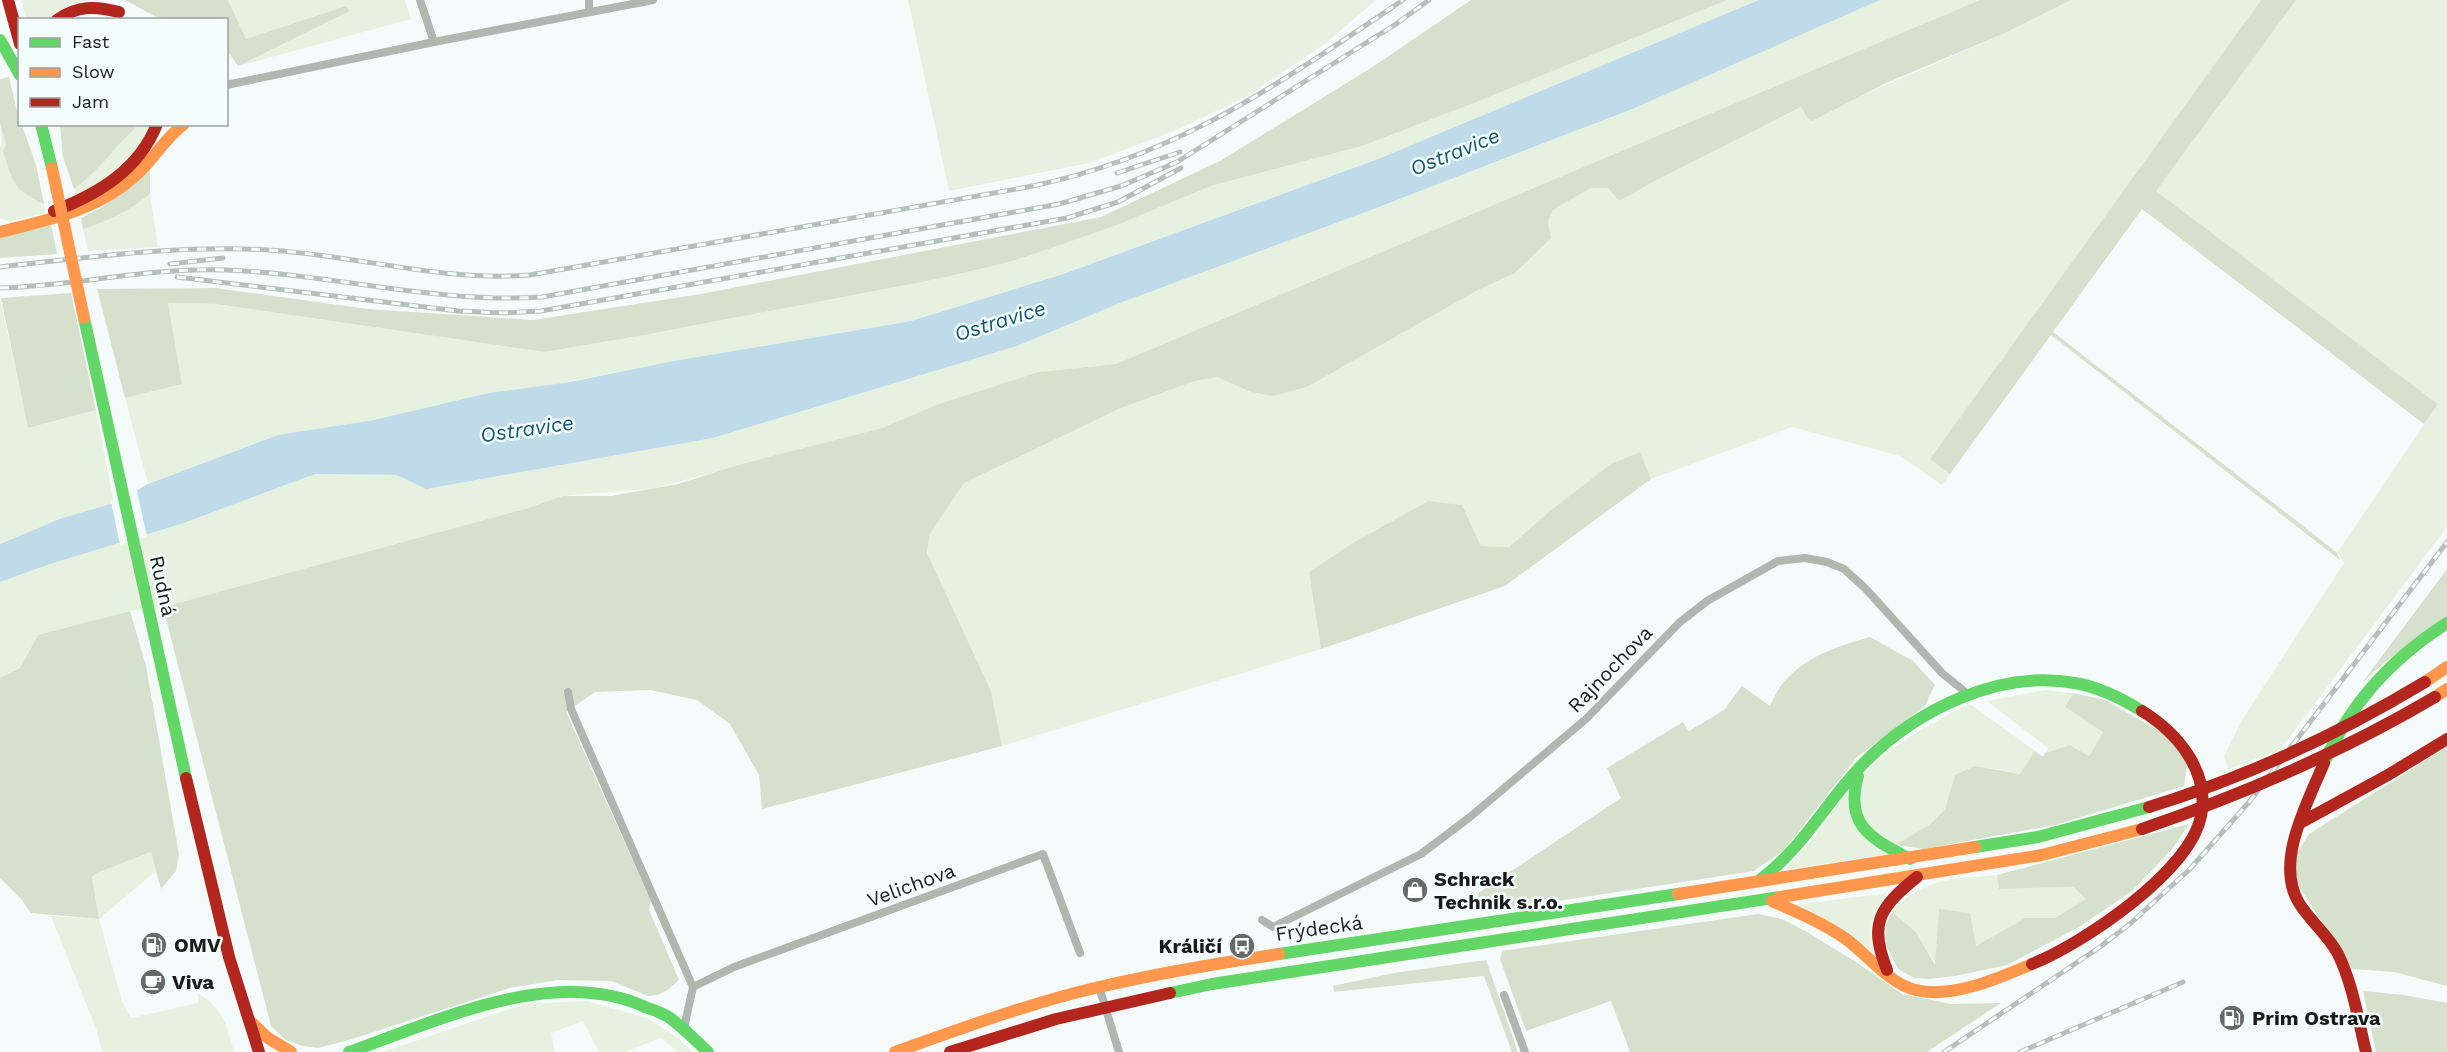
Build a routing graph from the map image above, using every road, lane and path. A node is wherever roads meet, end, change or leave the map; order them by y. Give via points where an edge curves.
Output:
1 (8, 0) edge
2 (102, 0) edge
3 (420, 0) edge
4 (589, 0) edge
5 (652, 0) edge
6 (119, 12) junction
7 (589, 12) junction
8 (59, 18) edge
9 (128, 18) edge
10 (18, 37) edge
11 (0, 40) edge
12 (434, 42) junction
13 (18, 72) edge
14 (228, 85) edge
15 (41, 126) edge
16 (50, 126) edge
17 (157, 126) edge
18 (182, 126) edge
19 (52, 168) junction
20 (0, 223) edge
21 (0, 232) edge
22 (2447, 623) edge
23 (2447, 667) edge
24 (2447, 689) edge
25 (568, 692) dead end
26 (1969, 695) junction
27 (2447, 739) edge
28 (1864, 764) junction
29 (2300, 824) junction
30 (1910, 859) junction
31 (1917, 876) junction
32 (1758, 881) junction
33 (1770, 900) junction
34 (1262, 920) dead end
35 (1080, 953) dead end
36 (1889, 974) junction
37 (693, 987) junction
38 (1099, 987) junction
39 (1504, 995) dead end
40 (1105, 1007) junction
41 (247, 1018) junction
42 (684, 1028) junction
43 (259, 1052) edge
44 (291, 1052) edge
45 (349, 1052) edge
46 (708, 1052) edge
47 (895, 1052) edge
48 (950, 1052) edge
49 (1119, 1052) edge
50 (1525, 1052) edge
51 (2366, 1052) edge

1 - 10 main road
2 - 6 main road
3 - 12 street
4 - 7 street
5 - 7 street
6 - 8 main road via 83,5
6 - 9 main road
7 - 12 street
11 - 13 main road
12 - 14 street
15 - 19 main road, Rudná
16 - 19 main road
17 - 20 main road via 139,156 96,191 45,215
18 - 21 main road via 164,141 147,165 102,201 78,212
19 - 41 main road, Rudná, bridge via 210,881
22 - 29 main road via 2412,647 2371,688 2346,721
23 - 30 main road, Frýdecká, bridge via 2308,748 2225,782 2038,837
24 - 31 main road, Frýdecká, bridge via 2376,733 2238,796 2142,829 2042,855
25 - 37 street via 571,709
26 - 28 main road via 1907,730
26 - 34 street, Rajnochova via 1942,673 1844,569 1817,559 1785,559 1707,601 1678,623 1586,719 1421,854 1273,927
26 - 36 main road via 2014,683 2053,680 2091,686 2131,703 2164,726 2186,752 2200,786 2201,817 2187,845 2141,895 2104,924 2050,955 1994,980 1953,991 1915,990
27 - 29 main road
28 - 30 main road via 1852,795 1857,820 1876,840
28 - 32 main road via 1800,846
29 - 51 main road via 2289,860 2292,888 2338,955
30 - 32 main road, Frýdecká
31 - 33 main road, Frýdecká
31 - 36 main road via 1891,898 1878,918 1876,940
32 - 38 main road, Frýdecká via 1206,965
33 - 36 main road via 1825,926
33 - 40 main road, Frýdecká via 1236,981
35 - 37 street, Velichova via 1043,854 734,967
37 - 42 street
38 - 40 street
38 - 47 main road, Frýdecká via 1012,1011
39 - 50 street
40 - 48 main road, Frýdecká
40 - 49 street
41 - 43 main road, Rudná
41 - 44 main road
42 - 45 main road via 662,1013 623,997 588,990 557,991 502,1001
42 - 46 main road

